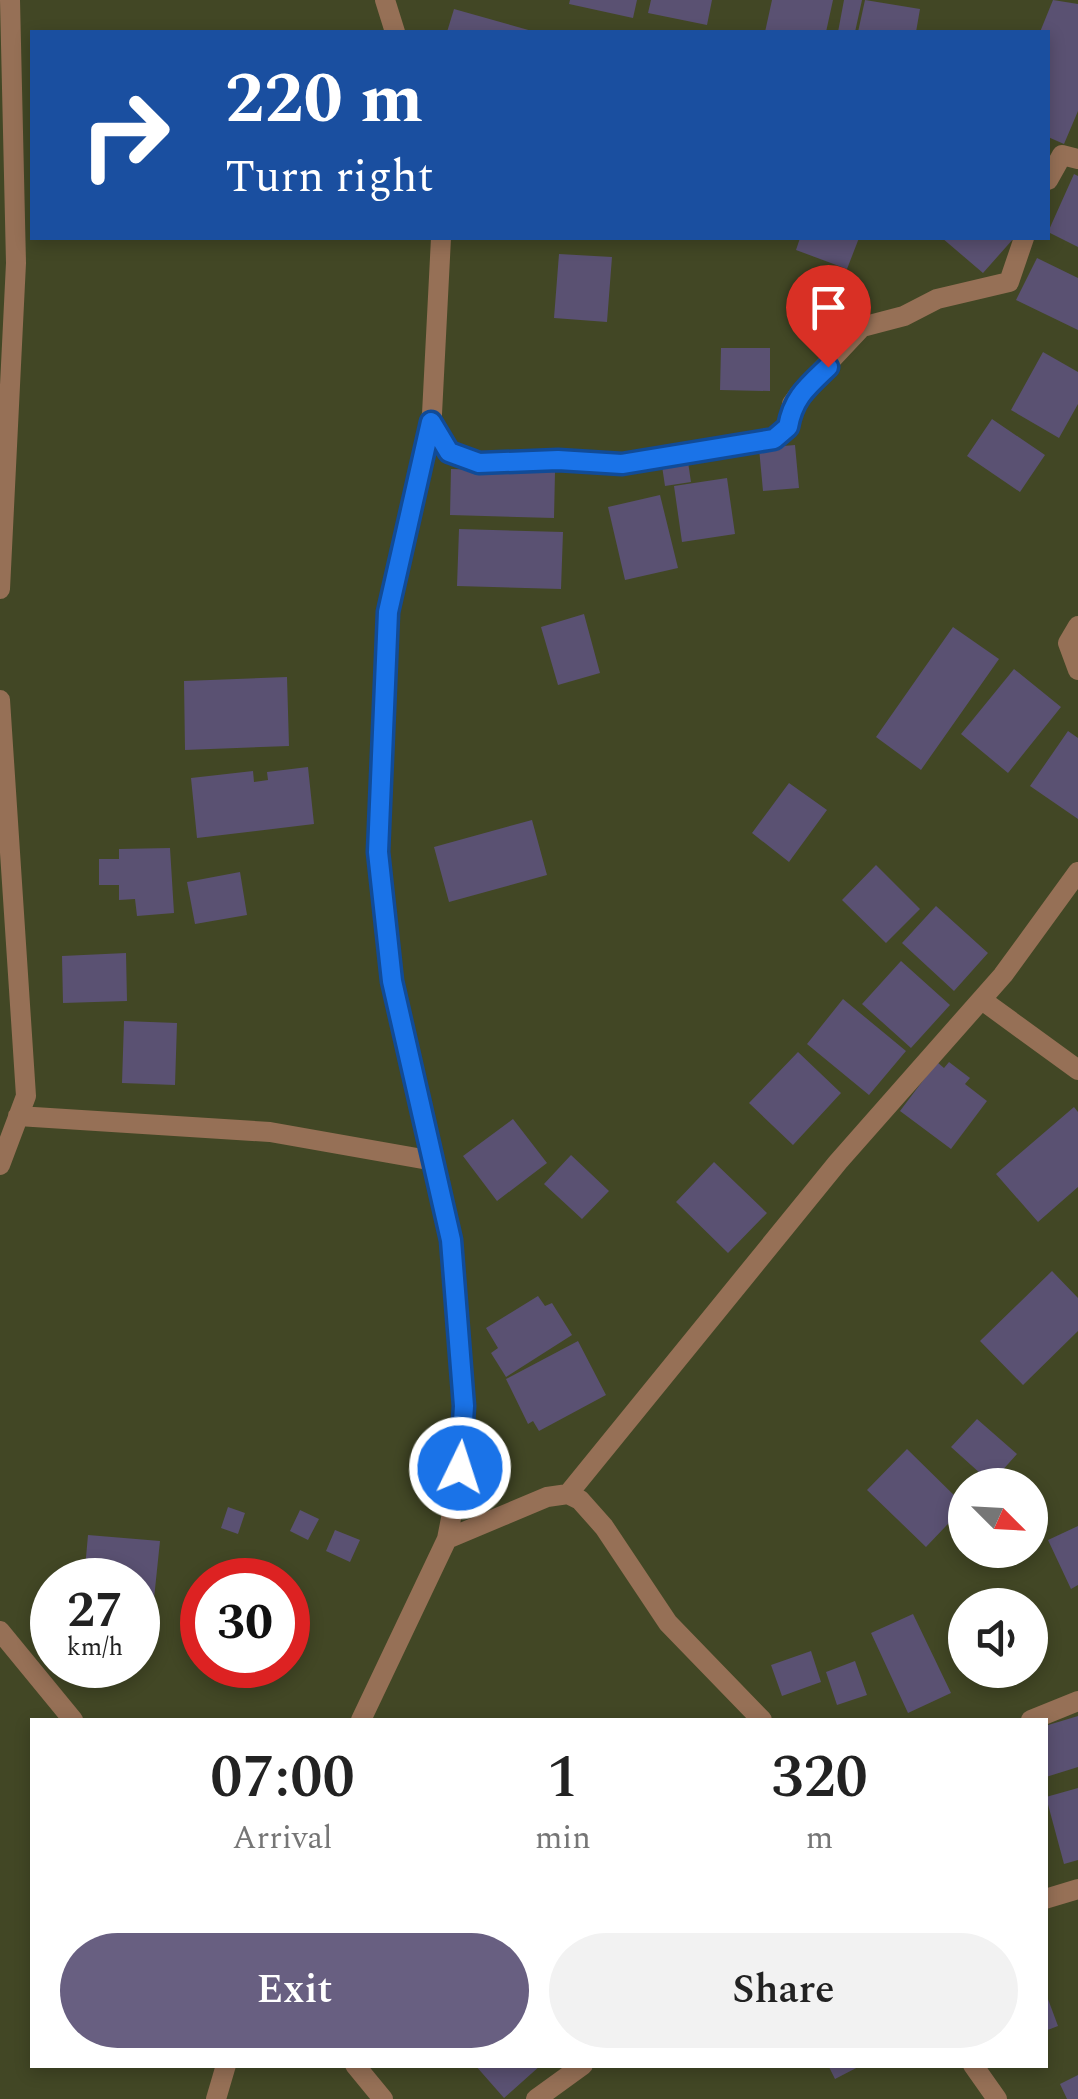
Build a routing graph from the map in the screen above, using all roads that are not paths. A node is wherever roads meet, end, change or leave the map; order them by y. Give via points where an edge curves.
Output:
1 (10, 0) edge
2 (385, 0) edge
3 (394, 30) edge
4 (1078, 159) edge
5 (1050, 176) edge
6 (441, 240) edge
7 (1023, 240) edge
8 (431, 422) junction
9 (0, 590) edge
10 (1078, 626) edge
11 (1078, 670) edge
12 (0, 700) edge
13 (1078, 872) edge
14 (982, 1000) junction
15 (1078, 1070) edge
16 (18, 1116) junction
17 (434, 1161) junction
18 (0, 1165) edge
19 (568, 1494) junction
20 (448, 1539) junction
21 (0, 1631) edge
22 (1078, 1702) edge
23 (70, 1718) edge
24 (362, 1718) edge
25 (760, 1718) edge
26 (1037, 1718) edge
27 (1078, 1888) edge
28 (1048, 1898) edge
29 (225, 2068) edge
30 (357, 2068) edge
31 (579, 2068) edge
32 (975, 2068) edge
33 (216, 2099) edge
34 (383, 2099) edge
35 (536, 2099) edge
36 (997, 2099) edge

1 - 9 street via 16,264
2 - 3 street
4 - 5 street via 1062,154
6 - 8 street
7 - 8 street via 1009,282 937,299 852,334 800,393 788,427 774,439 622,464 479,463 449,452
8 - 17 street via 388,612 378,852 392,981
10 - 11 street via 1068,643
12 - 16 street via 26,1096
13 - 14 street
14 - 15 street
14 - 19 street via 838,1162
16 - 17 street via 270,1132
16 - 18 street
17 - 20 street via 451,1240 464,1406
19 - 20 street
19 - 25 street via 604,1527 668,1623
20 - 24 street
21 - 23 street
22 - 26 street
27 - 28 street
29 - 33 street
30 - 34 street
31 - 35 street
32 - 36 street

